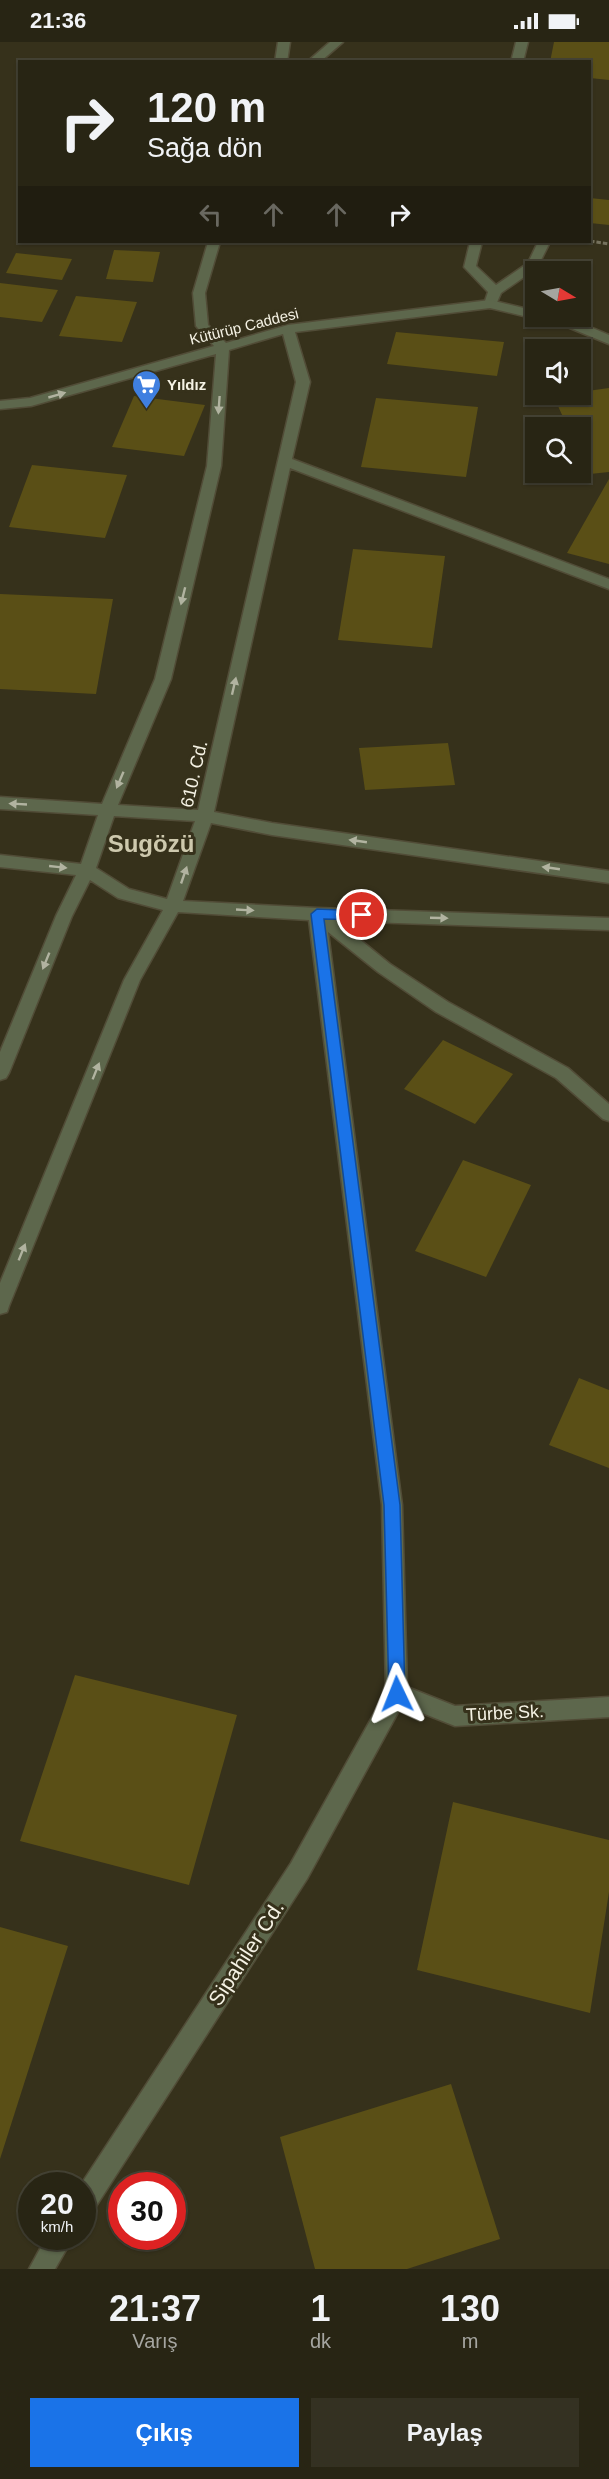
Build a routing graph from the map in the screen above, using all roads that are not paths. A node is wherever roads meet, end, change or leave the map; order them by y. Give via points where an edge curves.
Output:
1 (284, 42) edge
2 (337, 42) edge
3 (522, 42) edge
4 (281, 60) edge
5 (314, 60) edge
6 (518, 60) edge
7 (214, 243) edge
8 (476, 243) edge
9 (544, 243) edge
10 (493, 298) junction
11 (525, 311) edge
12 (579, 327) edge
13 (288, 329) junction
14 (609, 340) edge
15 (223, 347) junction
16 (0, 405) edge
17 (284, 461) junction
18 (609, 584) edge
19 (0, 803) edge
20 (108, 809) junction
21 (205, 816) junction
22 (0, 861) edge
23 (87, 870) junction
24 (609, 877) edge
25 (173, 906) junction
26 (317, 914) junction
27 (609, 924) edge
28 (0, 1072) edge
29 (609, 1114) edge
30 (0, 1306) edge
31 (397, 1694) junction
32 (609, 1707) edge
33 (96, 2183) edge
34 (53, 2250) edge
35 (41, 2269) edge

1 - 4 street
2 - 5 street
3 - 6 street
7 - 15 street via 199,293 202,326
8 - 10 street via 470,267
9 - 10 street via 533,265
10 - 11 street, Kütürüp Caddesi
10 - 13 street, Kütürüp Caddesi
12 - 14 street
13 - 15 street, Kütürüp Caddesi
13 - 17 street, 610. Cd. via 303,382
16 -> 15 street, Kütürüp Caddesi via 31,402
15 -> 20 street via 214,466 163,679
17 - 18 street
21 -> 17 street, 610. Cd.
20 -> 19 street
20 - 21 street
20 - 23 street
24 -> 21 street
25 -> 21 street, 610. Cd.
22 -> 23 street
23 - 25 street via 124,894
23 -> 28 street
25 -> 26 street
30 -> 25 street, 610. Cd. via 132,980
26 -> 27 street
26 - 29 street via 384,968 442,1007 562,1073
26 - 31 street via 392,1505
31 - 32 street, Türbe Sk. via 455,1716
31 - 33 street, Sipahiler Cd. via 299,1871
34 - 35 street

